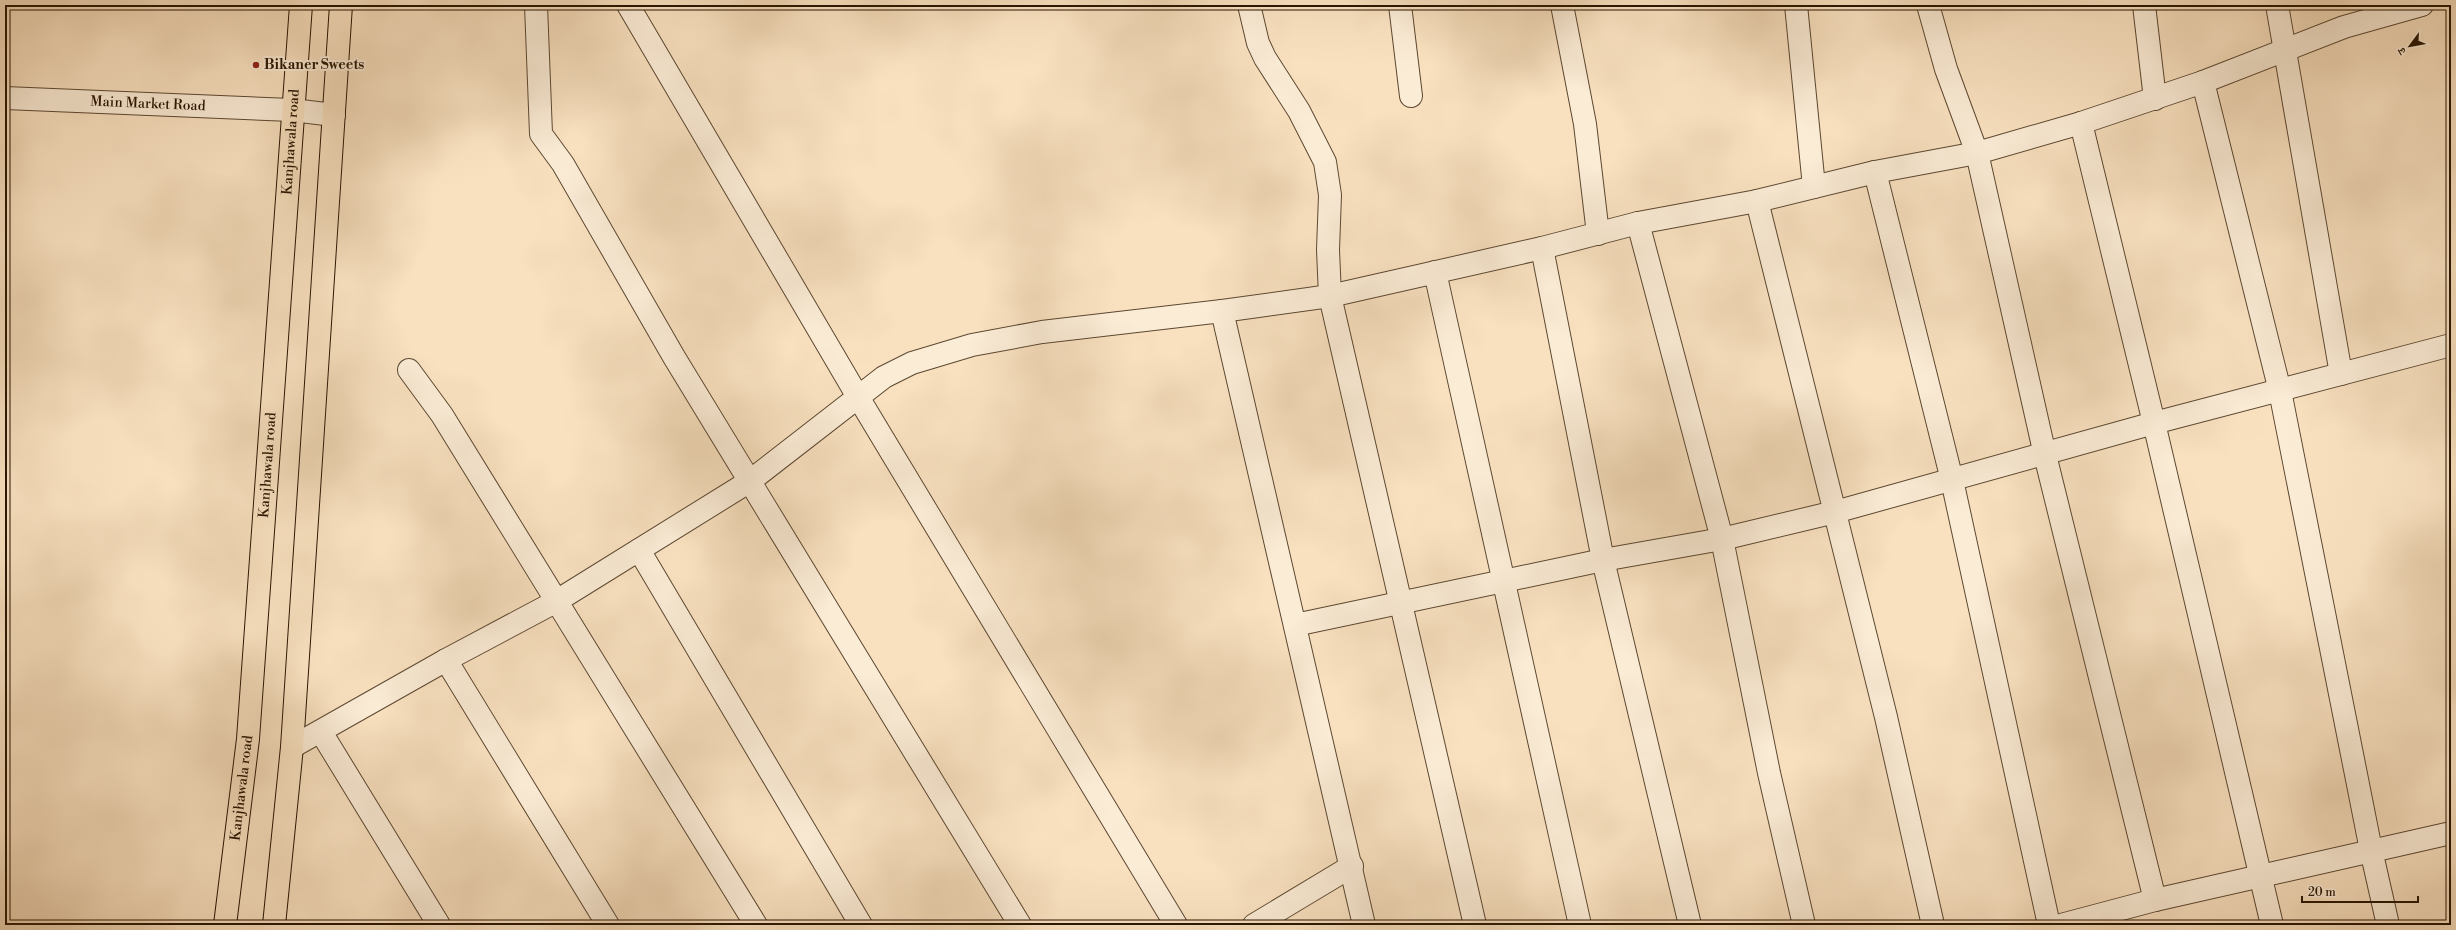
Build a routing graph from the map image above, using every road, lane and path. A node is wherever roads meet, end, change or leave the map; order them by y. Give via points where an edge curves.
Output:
1 (301, 5) edge
2 (341, 5) edge
3 (536, 5) edge
4 (628, 5) edge
5 (1249, 5) edge
6 (1400, 5) edge
7 (1562, 5) edge
8 (1796, 5) edge
9 (1928, 5) edge
10 (2144, 5) edge
11 (2277, 5) edge
12 (2422, 5) edge
13 (2284, 51) junction
14 (2203, 82) junction
15 (1411, 96) dead end
16 (5, 98) edge
17 (2155, 99) junction
18 (292, 110) junction
19 (334, 115) junction
20 (2081, 123) junction
21 (1977, 153) junction
22 (1875, 172) junction
23 (1814, 187) junction
24 (1757, 201) junction
25 (1638, 223) junction
26 (1598, 234) junction
27 (1542, 248) junction
28 (1435, 272) junction
29 (1330, 296) junction
30 (1222, 311) junction
31 (2451, 345) edge
32 (409, 370) dead end
33 (2341, 374) junction
34 (2280, 391) junction
35 (858, 397) junction
36 (2154, 423) junction
37 (2045, 454) junction
38 (1952, 480) junction
39 (750, 481) junction
40 (1835, 512) junction
41 (1722, 539) junction
42 (639, 550) junction
43 (1603, 560) junction
44 (1504, 581) junction
45 (556, 602) junction
46 (1402, 603) junction
47 (1295, 625) junction
48 (446, 660) junction
49 (321, 732) junction
50 (292, 747) junction
51 (2451, 833) edge
52 (2371, 850) junction
53 (1352, 866) junction
54 (2260, 878) junction
55 (2155, 900) junction
56 (226, 925) edge
57 (274, 925) edge
58 (439, 925) edge
59 (608, 925) edge
60 (756, 925) edge
61 (861, 925) edge
62 (1020, 925) edge
63 (1176, 925) edge
64 (1254, 925) edge
65 (1364, 925) edge
66 (1475, 925) edge
67 (1580, 925) edge
68 (1690, 925) edge
69 (1804, 925) edge
70 (1933, 925) edge
71 (2049, 925) edge
72 (2061, 925) edge
73 (2272, 925) edge
74 (2388, 925) edge

1 - 18 main road, Kanjhawala road
2 - 19 main road
3 - 39 street via 541,134 562,164 674,357
4 - 35 street
5 - 29 street via 1258,43 1265,58 1299,111 1325,162 1330,195
6 - 15 street
7 - 26 street via 1586,124
8 - 23 street
9 - 21 street via 1946,69
10 - 17 street
11 - 13 street
12 - 13 street via 2344,27
13 - 14 street
13 - 33 street
14 - 17 street
14 - 34 street
16 - 18 street, Main Market Road
17 - 20 street
18 - 19 street, Main Market Road
18 - 56 main road, Kanjhawala road via 248,739
19 - 50 main road
20 - 21 street
20 - 36 street
21 - 22 street
21 - 37 street
22 - 23 street
22 - 38 street
23 - 24 street
24 - 25 street
24 - 40 street
25 - 26 street
25 - 41 street
26 - 27 street
27 - 28 street
27 - 43 street
28 - 29 street
28 - 44 street
29 - 30 street
29 - 46 street
30 - 35 street via 1042,332 972,345 912,363 884,377
30 - 47 street
31 - 33 street
32 - 45 street via 442,415
33 - 34 street
34 - 36 street
34 - 52 street
35 - 39 street
35 - 63 street
36 - 37 street
36 - 54 street
37 - 38 street
37 - 55 street
38 - 40 street
38 - 71 street
39 - 42 street
39 - 62 street
40 - 41 street
40 - 70 street via 1886,717
41 - 43 street
41 - 69 street via 1769,773
42 - 45 street
42 - 61 street
43 - 44 street
43 - 68 street
44 - 46 street
44 - 67 street
45 - 48 street
45 - 60 street
46 - 47 street
46 - 66 street
47 - 53 street
48 - 49 street
48 - 59 street
49 - 50 street
49 - 58 street
50 - 57 main road
51 - 52 street
52 - 54 street
52 - 74 street
53 - 64 street
53 - 65 street
54 - 55 street
54 - 73 street
55 - 72 street

